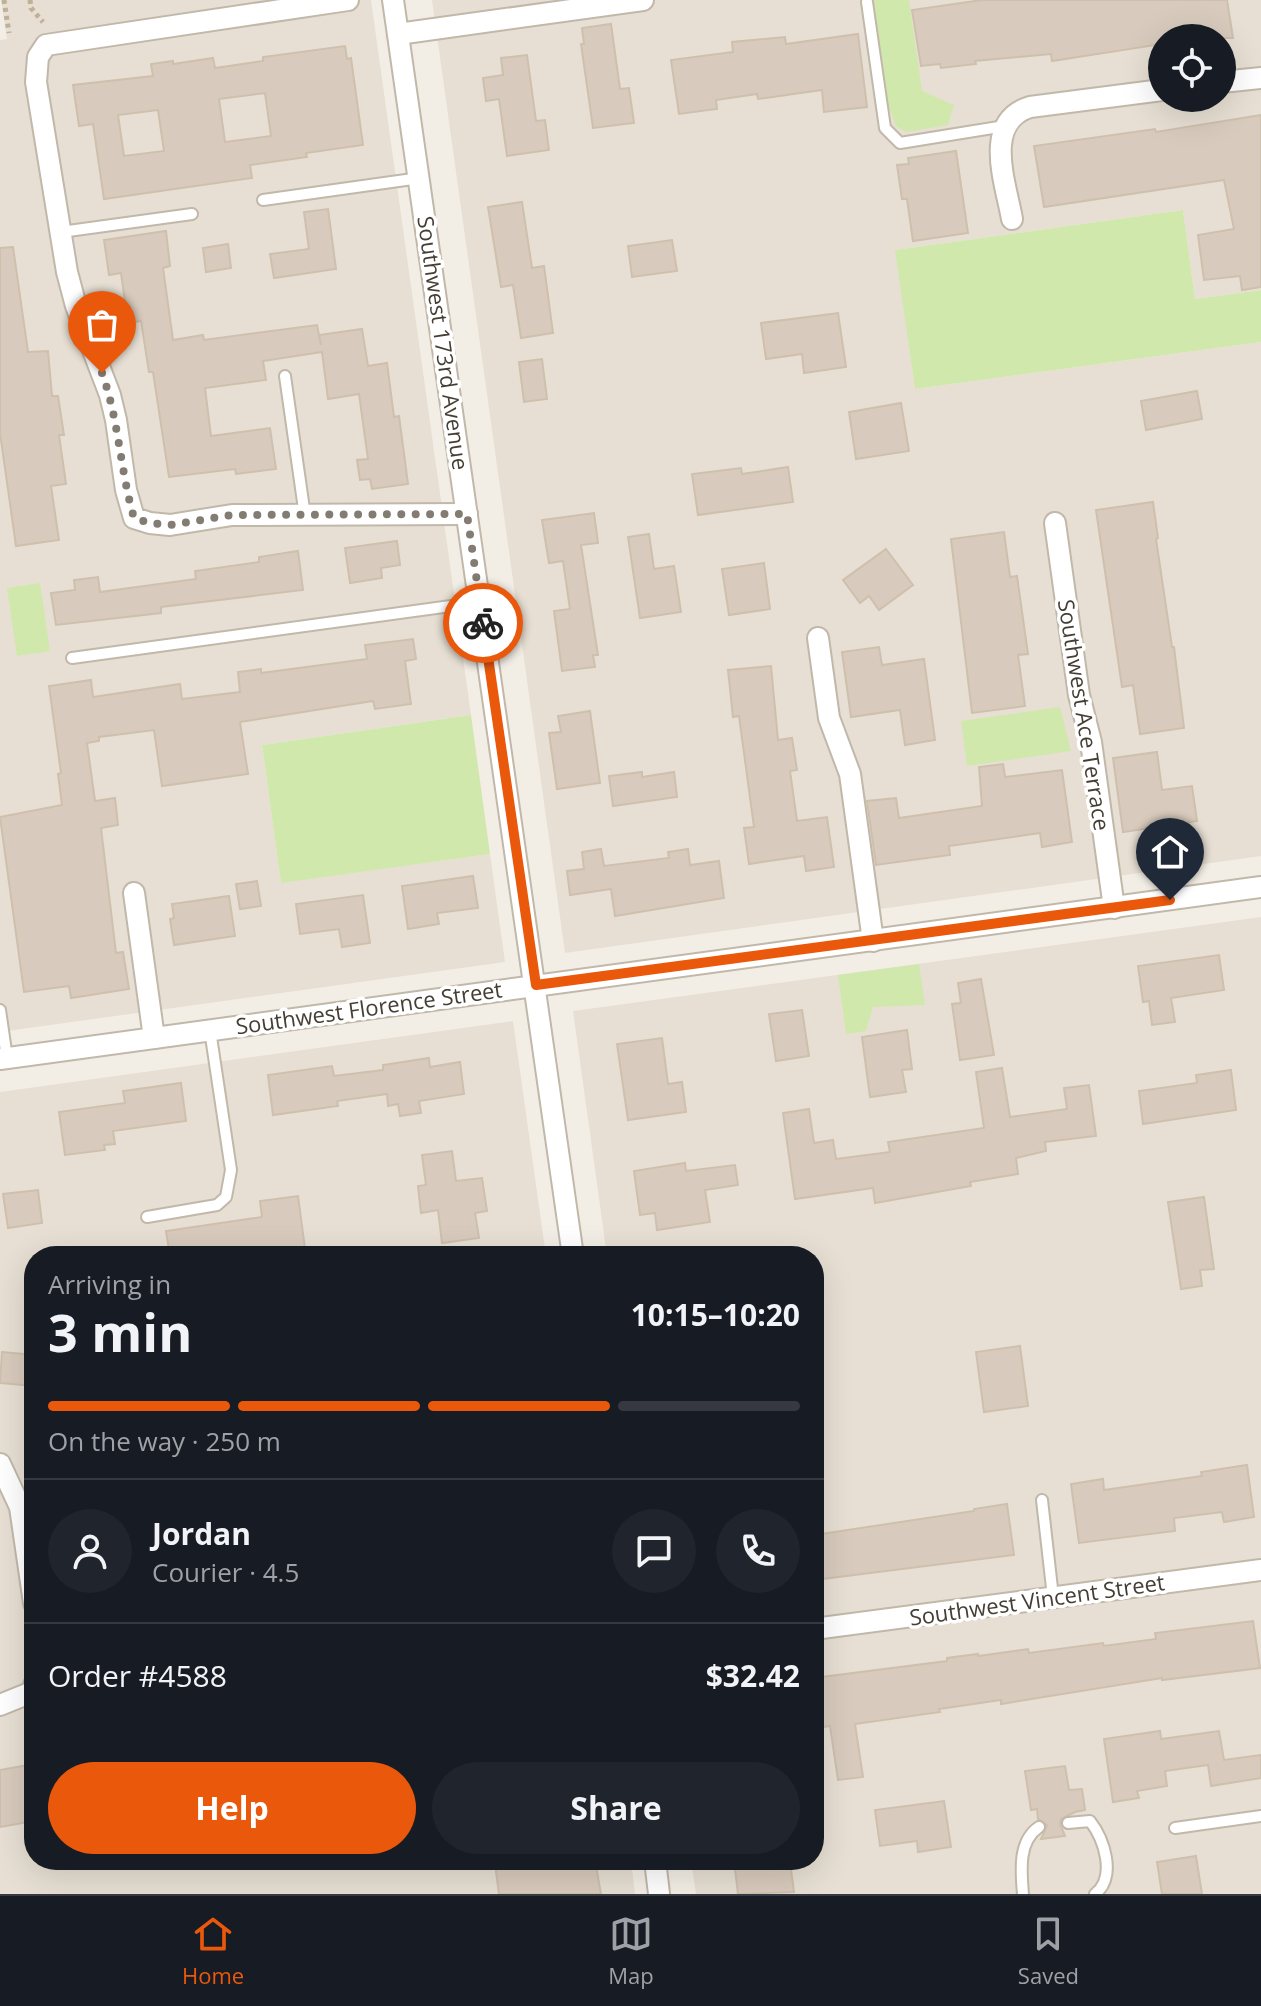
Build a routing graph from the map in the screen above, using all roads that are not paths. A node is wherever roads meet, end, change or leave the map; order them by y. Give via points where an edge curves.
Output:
1 (348, 0) edge
2 (393, 0) edge
3 (643, 0) edge
4 (867, 2) dead end
5 (398, 34) junction
6 (1261, 78) edge
7 (1236, 81) edge
8 (1148, 92) edge
9 (1005, 126) junction
10 (420, 178) junction
11 (263, 200) dead end
12 (192, 214) dead end
13 (1012, 219) dead end
14 (61, 232) junction
15 (285, 376) dead end
16 (467, 514) junction
17 (305, 516) junction
18 (1055, 523) dead end
19 (480, 602) junction
20 (818, 638) dead end
21 (72, 658) dead end
22 (1261, 887) edge
23 (134, 893) dead end
24 (1114, 908) junction
25 (873, 941) junction
26 (536, 985) junction
27 (0, 1010) edge
28 (210, 1030) junction
29 (154, 1038) junction
30 (4, 1059) edge
31 (147, 1217) dead end
32 (572, 1246) edge
33 (0, 1464) edge
34 (1042, 1500) dead end
35 (24, 1534) edge
36 (1261, 1570) edge
37 (1053, 1597) junction
38 (824, 1628) edge
39 (24, 1695) edge
40 (0, 1705) edge
41 (1261, 1816) edge
42 (1068, 1823) dead end
43 (1039, 1827) dead end
44 (1175, 1828) dead end
45 (656, 1870) edge
46 (659, 1894) edge
47 (1023, 1894) edge
48 (1095, 1894) edge

1 - 14 street via 46,45 38,57 36,82
2 - 5 street, Southwest 173rd Avenue
3 - 5 street
4 - 9 lane via 885,128 900,143
5 - 10 street, Southwest 173rd Avenue
6 - 7 street
8 - 9 street via 1030,107
9 - 13 street via 1000,144
10 - 11 lane
10 - 16 street, Southwest 173rd Avenue
12 - 14 lane
14 - 17 street via 76,306 113,408 134,518 170,525 232,515
15 - 17 lane
16 - 17 street
16 - 19 street, Southwest 173rd Avenue
18 - 24 street, Southwest Ace Terrace
19 - 21 lane
19 - 26 street, Southwest 173rd Avenue
20 - 25 street via 829,718 850,774
22 - 24 street, Southwest Florence Street
23 - 29 street
24 - 25 street, Southwest Florence Street
25 - 26 street, Southwest Florence Street
26 - 28 street, Southwest Florence Street
26 - 32 street, Southwest 173rd Avenue
27 - 30 lane
28 - 29 street, Southwest Florence Street
28 - 31 lane via 231,1170 226,1197 217,1205
29 - 30 street, Southwest Florence Street
33 - 35 street via 20,1507
34 - 37 lane
36 - 37 street, Southwest Vincent Street
37 - 38 street, Southwest Vincent Street
39 - 40 street
41 - 44 lane
42 - 48 lane via 1090,1821 1101,1835 1106,1873
43 - 47 lane via 1026,1840
45 - 46 street

